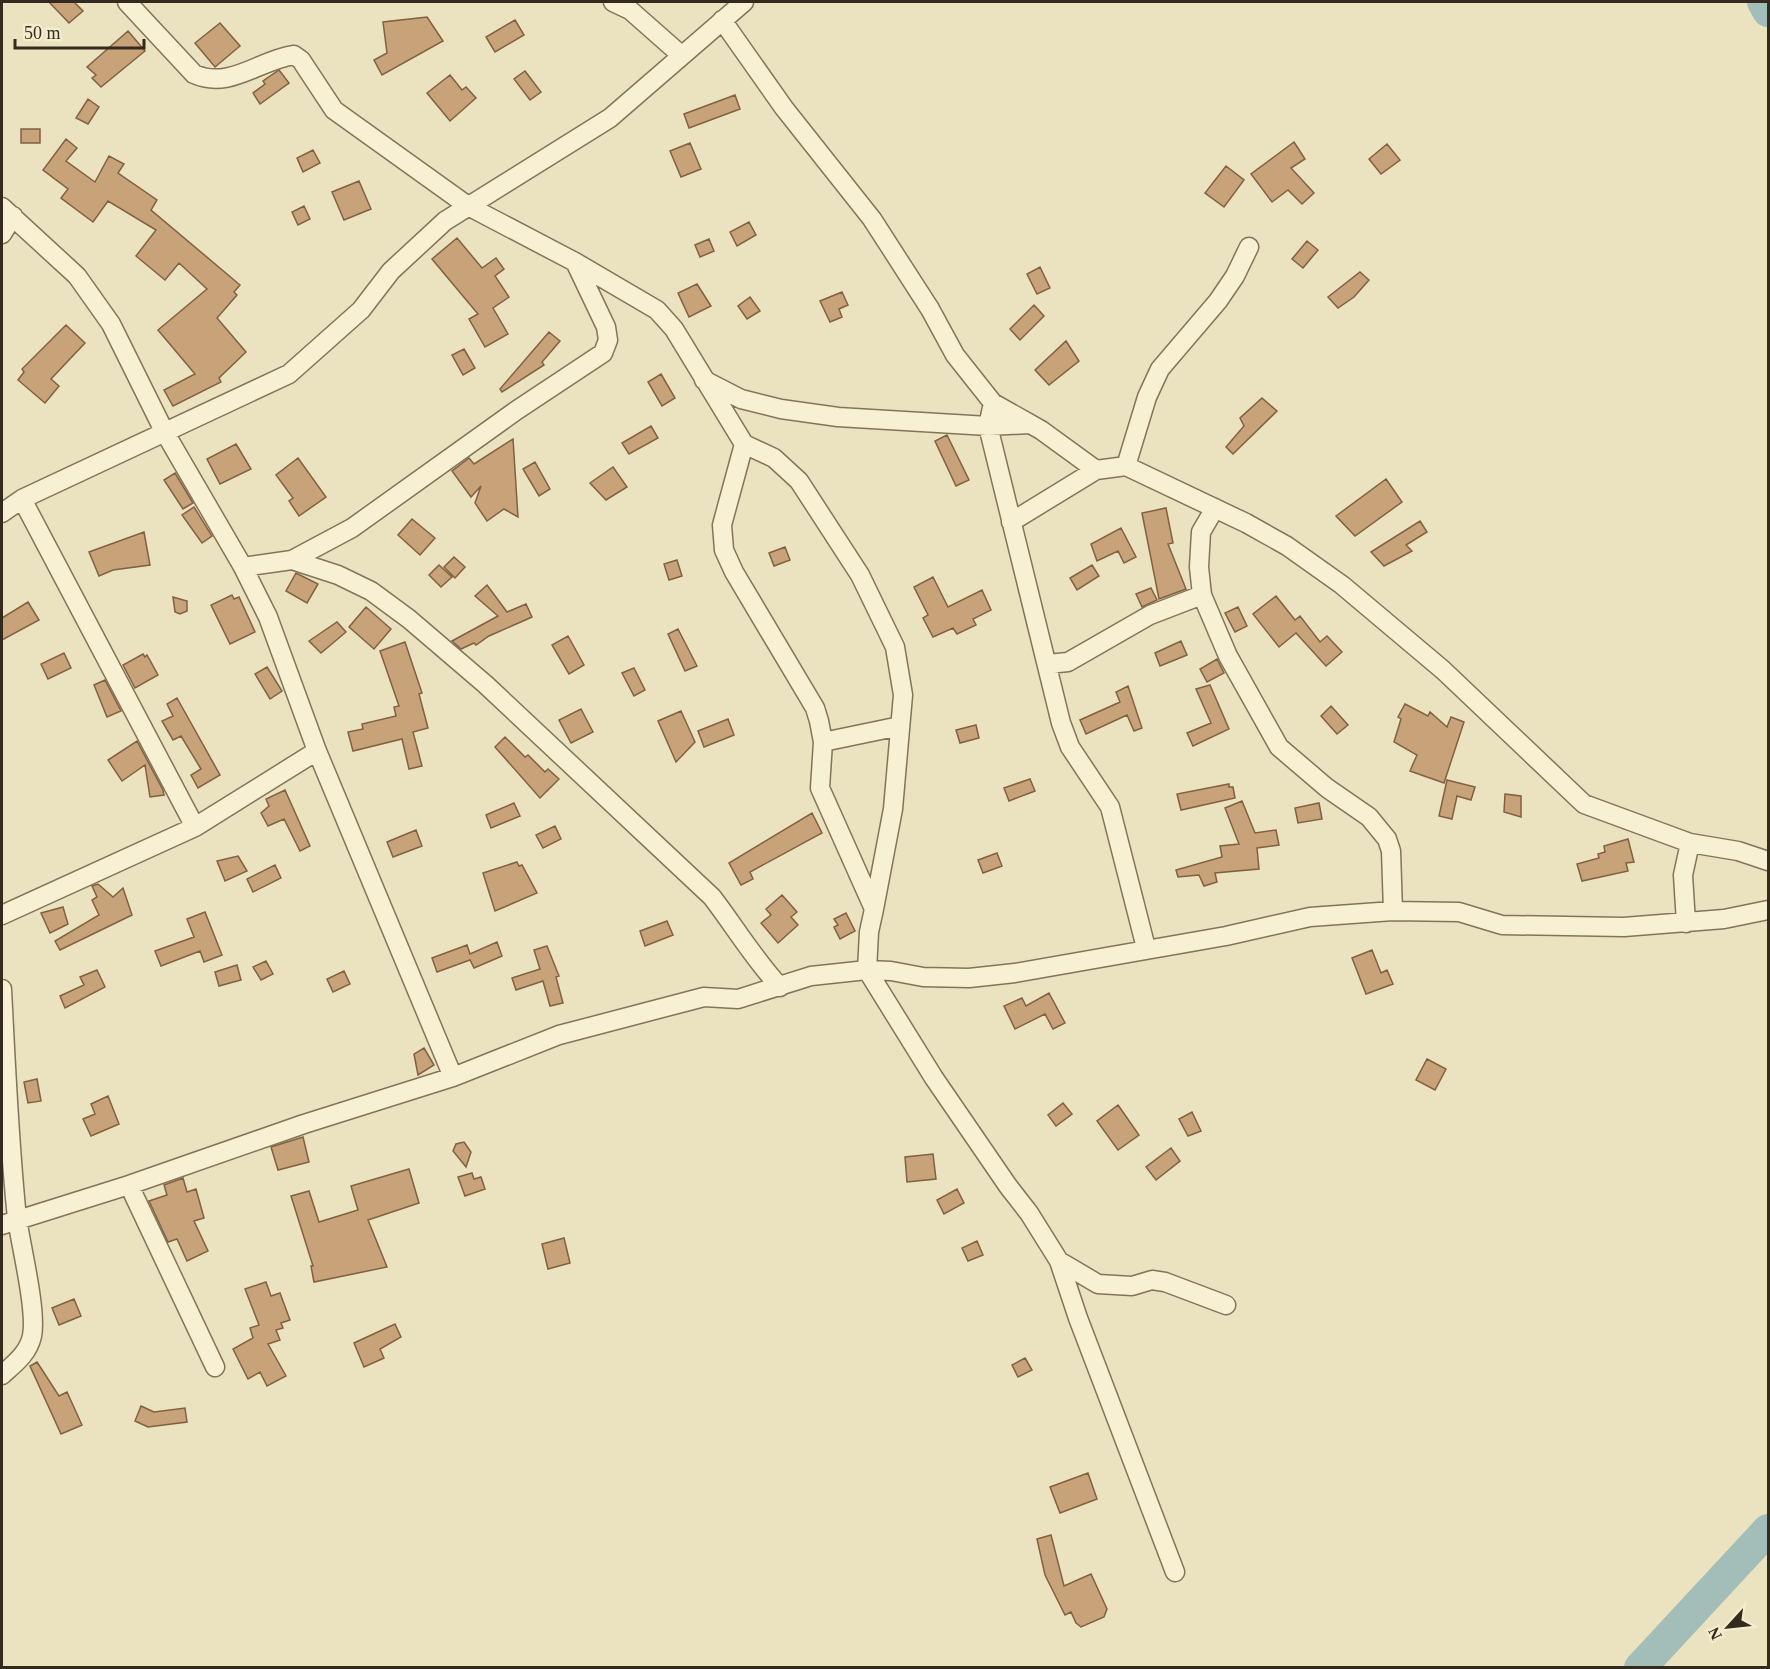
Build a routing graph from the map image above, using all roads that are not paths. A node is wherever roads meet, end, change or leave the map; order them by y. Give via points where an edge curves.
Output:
1 (128, 2) edge
2 (613, 2) edge
3 (744, 2) edge
4 (722, 20) junction
5 (681, 55) junction
6 (468, 206) junction
7 (7, 211) edge
8 (2, 234) edge
9 (1249, 247) dead end
10 (575, 262) junction
11 (703, 379) junction
12 (993, 403) junction
13 (1030, 424) junction
14 (988, 426) junction
15 (164, 431) junction
16 (744, 444) junction
17 (1126, 466) junction
18 (1096, 470) junction
19 (22, 499) junction
20 (1215, 507) junction
21 (2, 513) edge
22 (1011, 522) junction
23 (292, 560) junction
24 (243, 567) junction
25 (1202, 595) junction
26 (1048, 664) junction
27 (900, 726) junction
28 (823, 742) junction
29 (317, 751) junction
30 (195, 827) junction
31 (1690, 843) junction
32 (1768, 861) edge
33 (874, 909) junction
34 (1768, 910) edge
35 (1393, 911) junction
36 (2, 915) edge
37 (1686, 923) junction
38 (1146, 948) junction
39 (867, 970) junction
40 (780, 987) junction
41 (2, 988) edge
42 (453, 1077) junction
43 (129, 1185) junction
44 (10, 1222) edge
45 (1059, 1261) junction
46 (1226, 1305) dead end
47 (215, 1367) dead end
48 (2, 1375) edge
49 (1175, 1572) dead end

1 - 6 street via 194,74 209,80 224,80 294,55 334,110
2 - 5 street via 630,10
3 - 4 street
4 - 5 street
4 - 12 street via 784,108 872,219 955,355
5 - 6 street via 610,118
6 - 10 street
6 - 15 street via 445,221 391,272 361,310 289,374
7 - 8 street
7 - 15 street via 78,276 111,324
9 - 17 street via 1218,301 1160,369 1147,397
10 - 11 street via 657,310 674,329
10 - 23 street via 606,327 608,340 603,353 352,528
11 - 14 street via 741,399 781,409 838,417
11 - 16 street
12 - 13 street
12 - 14 street
13 - 14 street
13 - 18 street
14 - 22 street
15 - 19 street
15 - 24 street
16 - 27 street via 774,458 799,481 860,575 895,647 903,695
16 - 28 street via 722,525 724,550 815,708
17 - 18 street
17 - 20 street
18 - 22 street
19 - 21 street
19 - 30 street
20 - 25 street via 1201,532 1198,549
20 - 31 street via 1287,546 1342,585 1479,701 1584,804
22 - 26 street
23 - 24 street
23 - 40 street via 371,591 485,684 712,897 757,962
24 - 29 street via 268,617
25 - 26 street via 1150,615 1068,662
25 - 35 street via 1228,656 1280,747 1327,788 1369,817 1387,839
26 - 38 street via 1070,747 1110,807
27 - 28 street
27 - 33 street via 893,809
28 - 33 street via 820,788
29 - 30 street
29 - 42 street
30 - 36 street
31 - 32 street
31 - 37 street via 1683,875
33 - 39 street
34 - 37 street
35 - 37 street via 1459,912 1502,925 1624,927
35 - 38 street via 1310,917 1226,936
38 - 39 street via 969,978
39 - 40 street via 811,976
39 - 45 street via 927,1068
40 - 42 street via 738,999 704,997 608,1021 560,1035
41 - 44 street
42 - 43 street
43 - 44 street
43 - 47 street
44 - 48 street via 32,1314 32,1336 24,1355
45 - 46 street via 1098,1284 1132,1286 1152,1280 1165,1282
45 - 49 street

